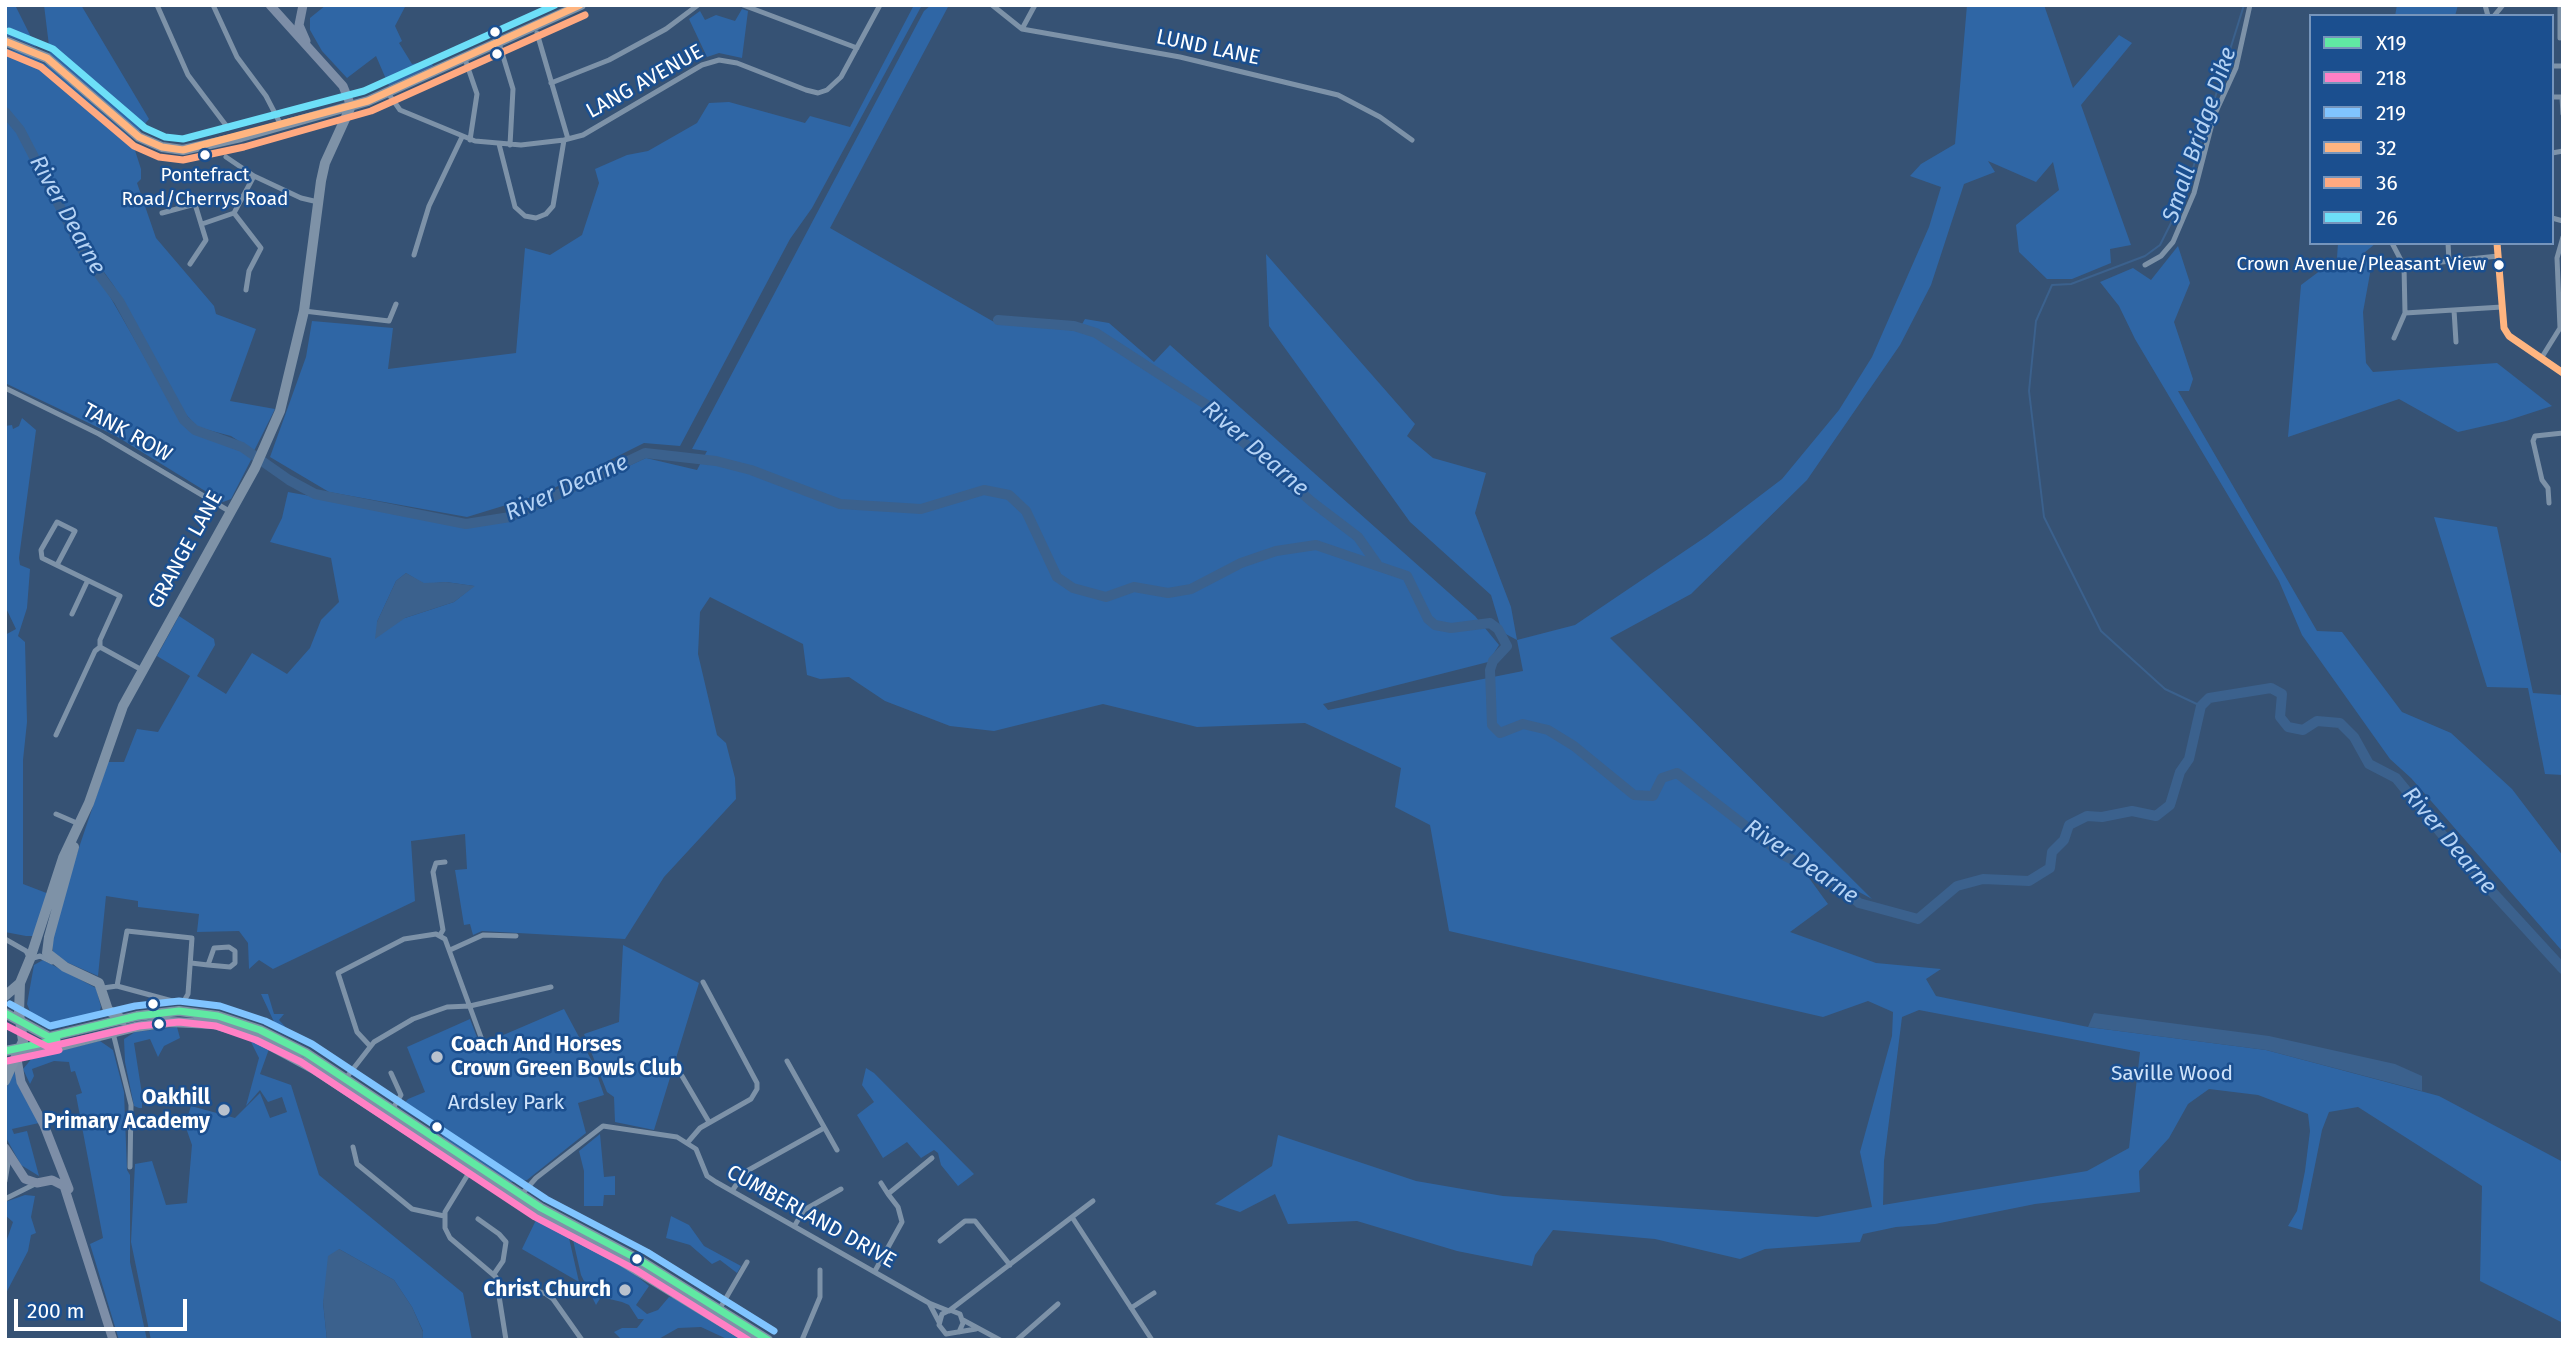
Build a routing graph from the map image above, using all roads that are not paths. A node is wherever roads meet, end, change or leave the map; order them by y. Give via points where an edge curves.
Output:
1 (157, 5) edge
2 (213, 5) edge
3 (270, 5) edge
4 (304, 5) edge
5 (581, 5) edge
6 (743, 5) edge
7 (768, 5) edge
8 (880, 5) edge
9 (992, 5) edge
10 (1035, 5) edge
11 (2250, 5) edge
12 (2560, 5) edge
13 (697, 6) edge
14 (561, 10) edge
15 (764, 13) junction
16 (1022, 29) junction
17 (537, 33) dead end
18 (2561, 38) edge
19 (5, 41) edge
20 (499, 43) junction
21 (857, 48) junction
22 (312, 51) junction
23 (465, 59) junction
24 (551, 83) junction
25 (388, 93) junction
26 (2562, 97) edge
27 (351, 106) junction
28 (2563, 114) edge
29 (281, 125) junction
30 (228, 128) dead end
31 (461, 137) junction
32 (470, 140) junction
33 (566, 140) junction
34 (1412, 140) dead end
35 (499, 144) junction
36 (510, 145) junction
37 (226, 157) dead end
38 (254, 176) junction
39 (318, 202) junction
40 (162, 213) dead end
41 (234, 213) junction
42 (202, 224) junction
43 (263, 233) dead end
44 (2563, 237) edge
45 (256, 239) junction
46 (2393, 245) edge
47 (2448, 245) edge
48 (2497, 245) edge
49 (414, 255) dead end
50 (2498, 256) junction
51 (2449, 261) junction
52 (190, 264) dead end
53 (2145, 265) dead end
54 (2404, 266) junction
55 (246, 290) dead end
56 (396, 304) dead end
57 (2502, 307) junction
58 (2454, 310) junction
59 (304, 311) junction
60 (2405, 313) junction
61 (2394, 338) dead end
62 (2456, 342) dead end
63 (2542, 356) junction
64 (2563, 373) edge
65 (5, 388) edge
66 (2563, 433) edge
67 (2549, 503) dead end
68 (229, 511) junction
69 (57, 565) junction
70 (87, 582) junction
71 (72, 614) dead end
72 (100, 647) junction
73 (142, 670) junction
74 (56, 735) dead end
75 (56, 814) dead end
76 (79, 824) junction
77 (445, 862) dead end
78 (516, 936) dead end
79 (443, 937) junction
80 (5, 939) edge
81 (450, 950) junction
82 (30, 959) junction
83 (191, 963) junction
84 (208, 965) junction
85 (65, 967) junction
86 (703, 982) dead end
87 (20, 983) junction
88 (117, 986) junction
89 (551, 987) dead end
90 (103, 988) junction
91 (5, 996) edge
92 (106, 1006) junction
93 (470, 1006) junction
94 (5, 1013) edge
95 (122, 1020) junction
96 (19, 1021) junction
97 (85, 1029) junction
98 (99, 1031) junction
99 (113, 1032) junction
100 (482, 1040) dead end
101 (370, 1046) junction
102 (5, 1051) edge
103 (19, 1054) junction
104 (787, 1061) dead end
105 (391, 1073) dead end
106 (682, 1076) dead end
107 (5, 1081) edge
108 (343, 1082) junction
109 (392, 1110) junction
110 (709, 1122) junction
111 (824, 1128) junction
112 (688, 1142) junction
113 (354, 1147) dead end
114 (837, 1150) dead end
115 (7, 1152) edge
116 (56, 1157) junction
117 (932, 1158) dead end
118 (130, 1167) dead end
119 (471, 1168) junction
120 (48, 1180) junction
121 (5, 1181) edge
122 (37, 1183) junction
123 (881, 1183) dead end
124 (841, 1189) dead end
125 (732, 1191) junction
126 (888, 1194) junction
127 (517, 1198) junction
128 (5, 1199) edge
129 (1093, 1200) dead end
130 (72, 1205) junction
131 (444, 1216) junction
132 (1072, 1217) junction
133 (478, 1219) dead end
134 (795, 1225) junction
135 (944, 1240) dead end
136 (747, 1262) dead end
137 (1010, 1265) junction
138 (820, 1270) dead end
139 (875, 1271) junction
140 (494, 1274) junction
141 (499, 1289) junction
142 (680, 1291) junction
143 (1154, 1293) dead end
144 (965, 1300) junction
145 (929, 1303) junction
146 (1058, 1304) dead end
147 (1131, 1308) junction
148 (719, 1310) junction
149 (949, 1310) junction
150 (962, 1319) junction
151 (939, 1325) junction
152 (976, 1329) junction
153 (957, 1333) junction
154 (113, 1340) edge
155 (506, 1340) edge
156 (582, 1340) edge
157 (751, 1340) edge
158 (768, 1340) edge
159 (802, 1340) edge
160 (942, 1340) edge
161 (950, 1340) edge
162 (1000, 1340) edge
163 (1017, 1340) edge
164 (1152, 1340) edge

1 - 30 street via 188,75
2 - 29 street via 237,57
3 - 22 main road
4 - 22 main road via 299,25
5 - 14 highway
6 - 15 street
7 - 15 street
8 - 21 street, LANG AVENUE
9 - 16 street, LUND LANE
10 - 16 street
11 - 53 street via 2235,68 2214,116 2194,193 2174,242
12 - 18 street
13 - 24 street via 609,60
14 - 20 highway
15 - 21 street
16 - 34 street, LUND LANE via 1180,57 1325,91 1380,117
17 - 24 street
19 - 29 highway via 47,58 123,126 162,147 200,148
20 - 23 highway
20 - 36 street via 513,89
21 - 33 street, LANG AVENUE via 841,78 818,93 719,60
22 - 27 main road via 342,86
23 - 25 highway
23 - 32 street via 477,94
24 - 33 street
25 - 27 highway
25 - 31 street, LANG AVENUE via 400,110
26 - 28 street
27 - 29 highway
27 - 39 highway, GRANGE LANE via 325,163
31 - 32 street, LANG AVENUE
31 - 49 street via 429,206
32 - 35 street, LANG AVENUE
33 - 35 street via 553,206 536,218 514,207
33 - 36 street, LANG AVENUE
35 - 36 street, LANG AVENUE
37 - 38 street
38 - 39 street
38 - 41 street
39 - 59 highway, GRANGE LANE
40 - 42 street via 194,201
41 - 42 street
41 - 45 street
42 - 52 street via 206,240
43 - 45 street
44 - 63 street via 2557,258 2560,328
45 - 55 street via 261,248 249,271
46 - 54 street
47 - 51 street
48 - 50 street
50 - 51 street
50 - 57 street
51 - 54 street
54 - 60 street
56 - 59 street via 389,321
57 - 58 street
57 - 63 street via 2509,336
58 - 60 street
58 - 62 street
59 - 68 highway, GRANGE LANE via 280,411 255,468
60 - 61 street
63 - 64 street
65 - 68 street, TANK ROW via 99,434
66 - 67 street via 2535,436 2533,441
68 - 73 highway, GRANGE LANE
69 - 69 street via 42,558 41,550 57,522 75,531
69 - 70 street
70 - 71 street
70 - 72 street via 120,596
72 - 73 street
72 - 74 street
73 - 76 highway, GRANGE LANE via 122,705
75 - 76 street
76 - 82 highway, GRANGE LANE
76 - 85 highway via 47,950 50,958
77 - 79 street via 436,863 433,872
78 - 81 street via 484,935
79 - 81 street
79 - 101 street via 404,939 340,971 337,978 357,1031
80 - 82 street via 26,951
81 - 93 street
82 - 85 street via 40,956
82 - 87 highway, GRANGE LANE
83 - 84 street
83 - 88 street via 184,1001
83 - 88 street via 192,939 127,931
84 - 84 street via 214,948 235,951 235,963 230,967
85 - 90 highway
86 - 110 street via 757,1089 751,1099
87 - 91 highway, GRANGE LANE
87 - 96 highway
88 - 90 street
89 - 93 street
90 - 92 highway
92 - 95 highway
92 - 98 street
93 - 100 street
93 - 101 street via 447,1007 413,1018
94 - 96 highway
95 - 98 highway
95 - 108 highway via 176,1012 228,1018 290,1044
96 - 97 highway via 49,1037
96 - 103 highway via 23,1035
97 - 98 highway
97 - 99 highway via 109,1028
98 - 99 highway
98 - 103 highway
99 - 108 highway via 176,1021 227,1027
99 - 118 street via 131,1105
101 - 108 street
102 - 103 highway
103 - 107 highway
103 - 116 main road via 21,1082
104 - 111 street
105 - 109 street via 401,1095
106 - 110 street
108 - 109 highway
108 - 119 highway
109 - 119 highway
110 - 112 street
111 - 114 street
111 - 125 street via 746,1172
112 - 125 street, CUMBERLAND DRIVE via 701,1156 707,1175
112 - 127 street via 603,1126
113 - 131 street via 357,1164 412,1209
115 - 121 street
115 - 122 main road via 22,1176
116 - 120 main road via 57,1172
116 - 130 main road
117 - 126 street
119 - 127 highway
119 - 131 street
120 - 122 main road
120 - 130 main road via 63,1184
122 - 128 street
123 - 126 street
124 - 134 street via 804,1210
125 - 134 street, CUMBERLAND DRIVE
126 - 139 street via 902,1222
127 - 142 highway
129 - 132 street
130 - 154 main road
131 - 140 street via 450,1238
132 - 137 street
132 - 147 street
133 - 140 street via 506,1242 503,1261
134 - 139 street, CUMBERLAND DRIVE
135 - 137 street via 951,1228 975,1221
136 - 148 street
137 - 144 street
138 - 159 street via 821,1297
139 - 145 street, CUMBERLAND DRIVE
140 - 141 street
141 - 155 street
141 - 156 street via 527,1287 546,1294
142 - 148 highway
142 - 157 highway
143 - 147 street
144 - 149 street
144 - 150 street
145 - 149 street, CUMBERLAND DRIVE
145 - 151 street
146 - 163 street
147 - 164 street
148 - 158 highway
149 - 150 street, CUMBERLAND DRIVE
149 - 151 street via 942,1314
150 - 152 street, CUMBERLAND DRIVE
150 - 153 street
151 - 153 street via 946,1334
151 - 160 street
152 - 153 street
152 - 162 street, CUMBERLAND DRIVE
153 - 161 street

